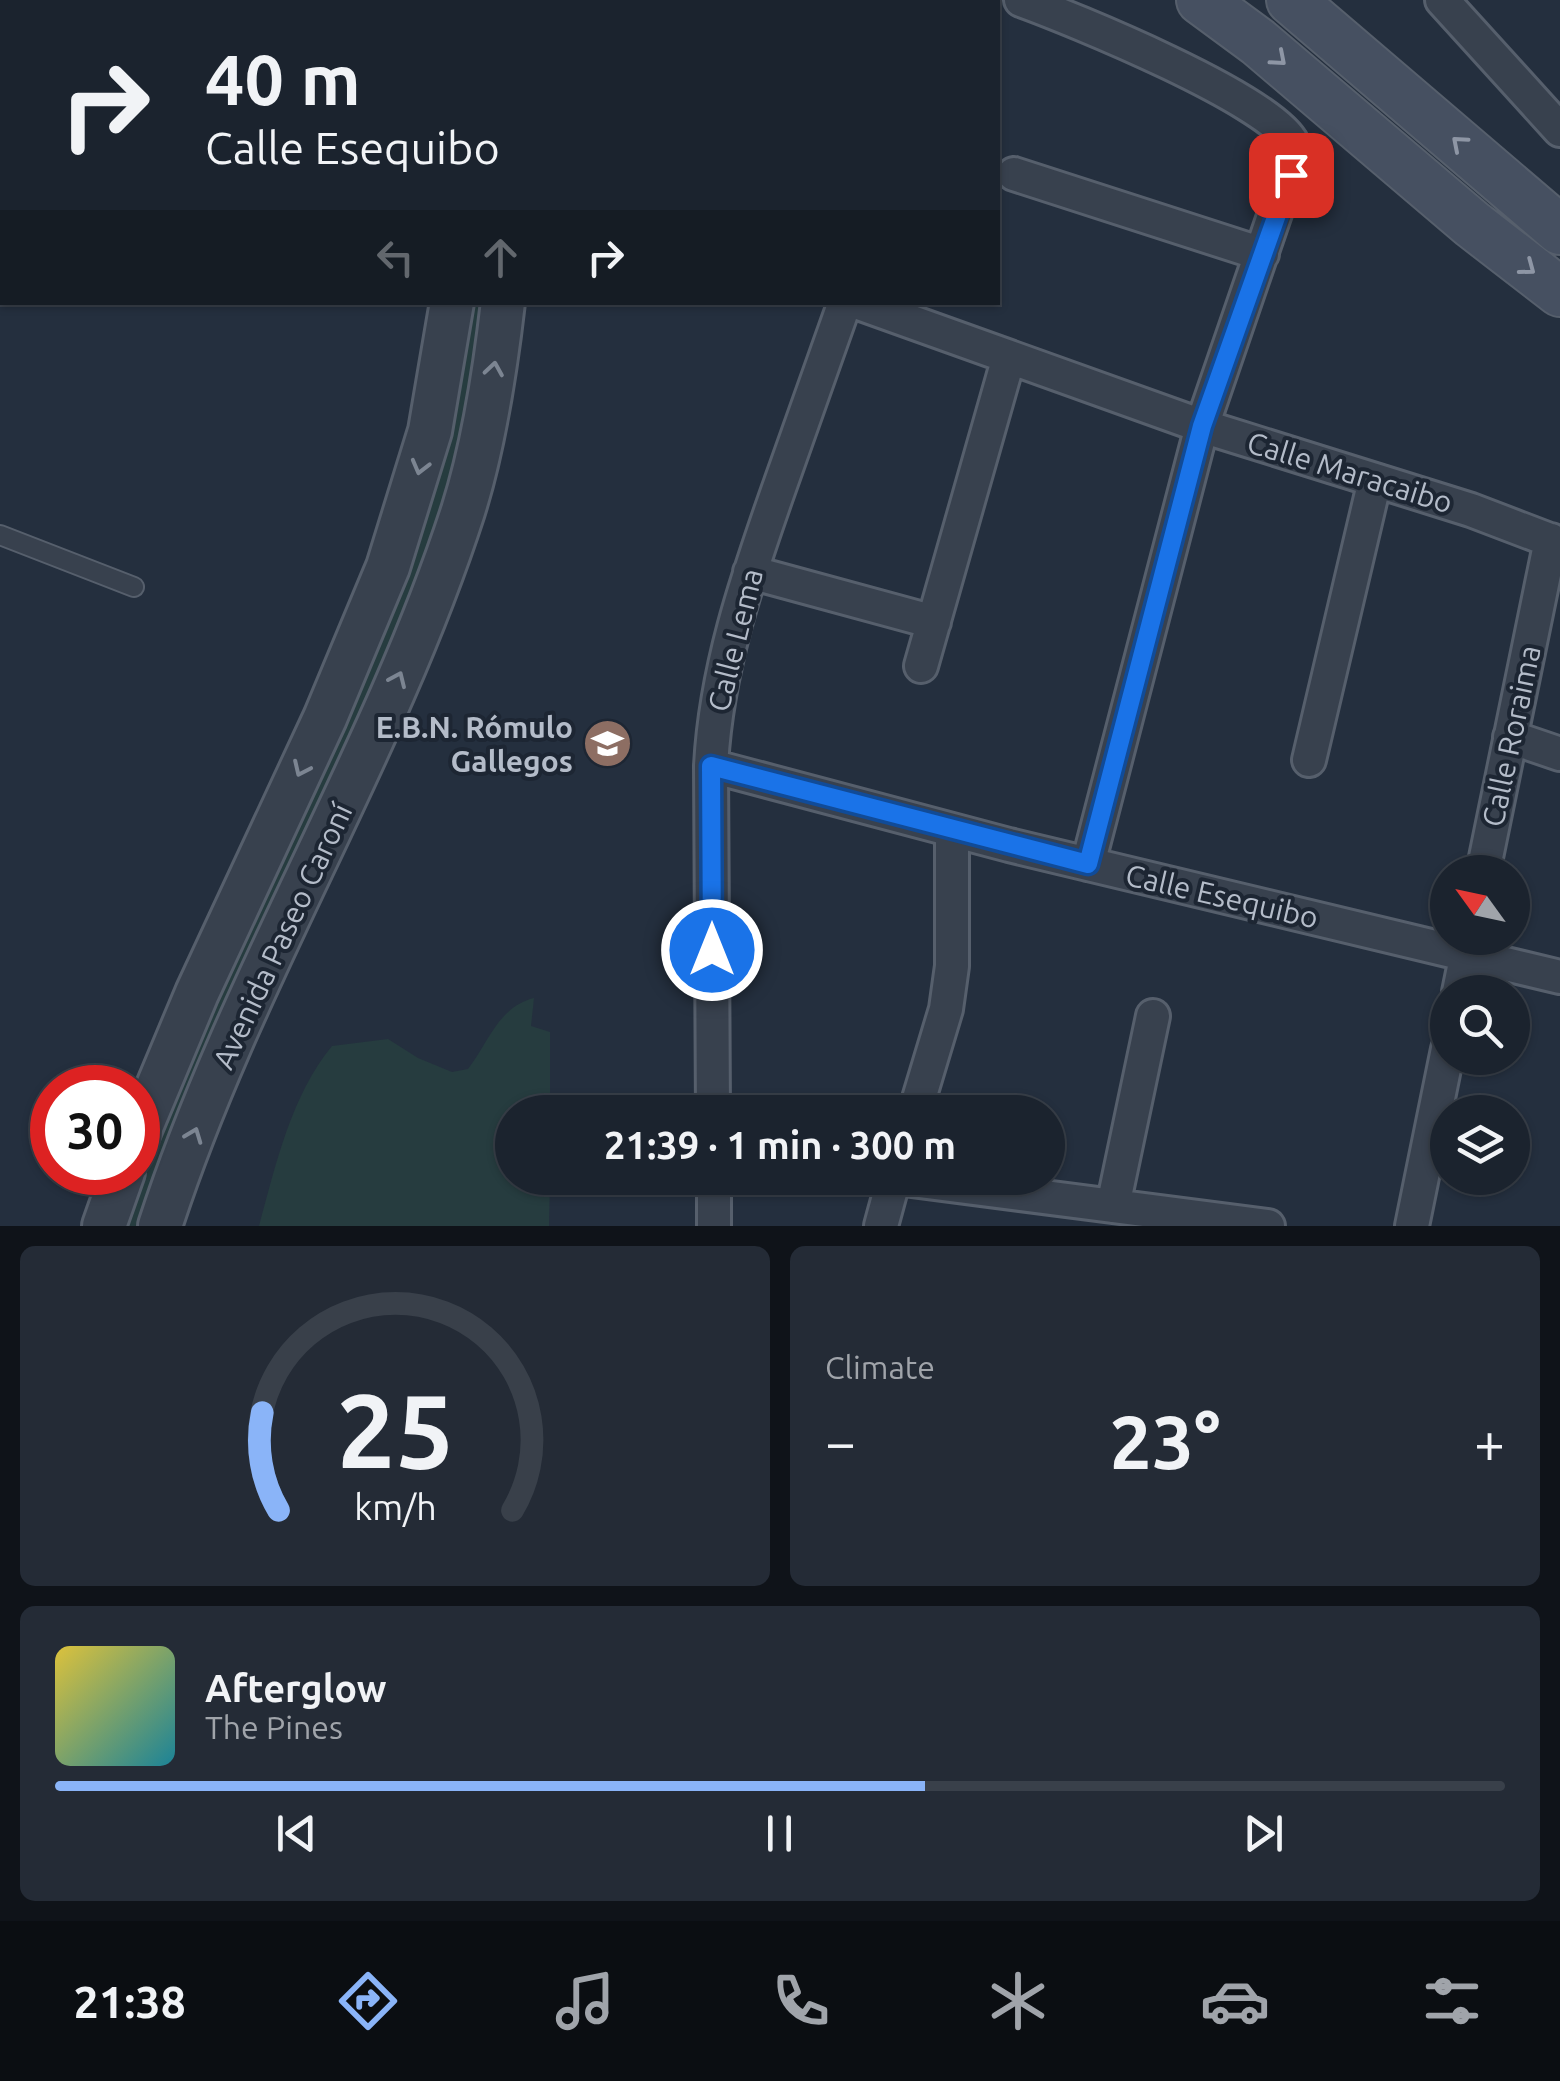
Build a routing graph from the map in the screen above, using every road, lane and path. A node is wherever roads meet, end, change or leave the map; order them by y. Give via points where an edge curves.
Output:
1 (1021, 0) edge
2 (1201, 0) edge
3 (1291, 0) edge
4 (1442, 0) edge
5 (1560, 130) edge
6 (1014, 174) dead end
7 (1556, 222) edge
8 (1262, 254) junction
9 (1560, 292) edge
10 (451, 305) edge
11 (503, 305) edge
12 (844, 305) edge
13 (864, 305) edge
14 (1009, 357) junction
15 (1202, 426) junction
16 (1376, 480) junction
17 (0, 535) edge
18 (1555, 542) edge
19 (750, 572) junction
20 (134, 587) dead end
21 (934, 622) junction
22 (921, 666) dead end
23 (1510, 737) junction
24 (1560, 754) edge
25 (1310, 760) dead end
26 (711, 766) junction
27 (952, 830) junction
28 (1486, 855) edge
29 (1088, 864) junction
30 (1430, 938) edge
31 (1495, 955) edge
32 (1560, 977) edge
33 (1153, 1016) dead end
34 (1443, 1075) edge
35 (160, 1081) edge
36 (714, 1095) edge
37 (920, 1095) edge
38 (115, 1195) edge
39 (714, 1195) edge
40 (890, 1195) edge
41 (1027, 1195) edge
42 (1113, 1206) junction
43 (104, 1226) edge
44 (160, 1226) edge
45 (714, 1226) edge
46 (881, 1226) edge
47 (1268, 1226) edge
48 (1412, 1226) edge

1 - 8 street via 1130,44 1274,122 1292,142 1294,158
2 -> 9 main road
7 -> 3 main road
4 - 5 street
6 - 8 street
8 - 15 street
10 -> 35 street, Avenida Paseo Caroní via 430,431 388,566
44 -> 11 street, Avenida Paseo Caroní via 238,1028 438,581 478,455
12 - 19 street, Calle Lema
13 - 14 street, Calle Maracaibo
14 - 15 street, Calle Maracaibo
14 - 21 street
15 - 16 street, Calle Maracaibo
15 - 29 street
16 - 18 street, Calle Maracaibo
16 - 25 street
17 - 20 lane
18 - 23 street, Calle Roraima
19 - 21 street
19 - 26 street, Calle Lema via 721,675
21 - 22 street
23 - 24 street
23 - 28 street, Calle Roraima
26 - 27 street, Calle Esequibo
26 - 36 street, Calle Lema
27 - 29 street, Calle Esequibo
27 - 37 street via 952,966
29 - 30 street, Calle Esequibo
31 - 32 street, Calle Esequibo
33 - 42 street
34 - 48 street
38 - 43 street
39 - 45 street
40 - 46 street
41 - 42 street
42 - 47 street

